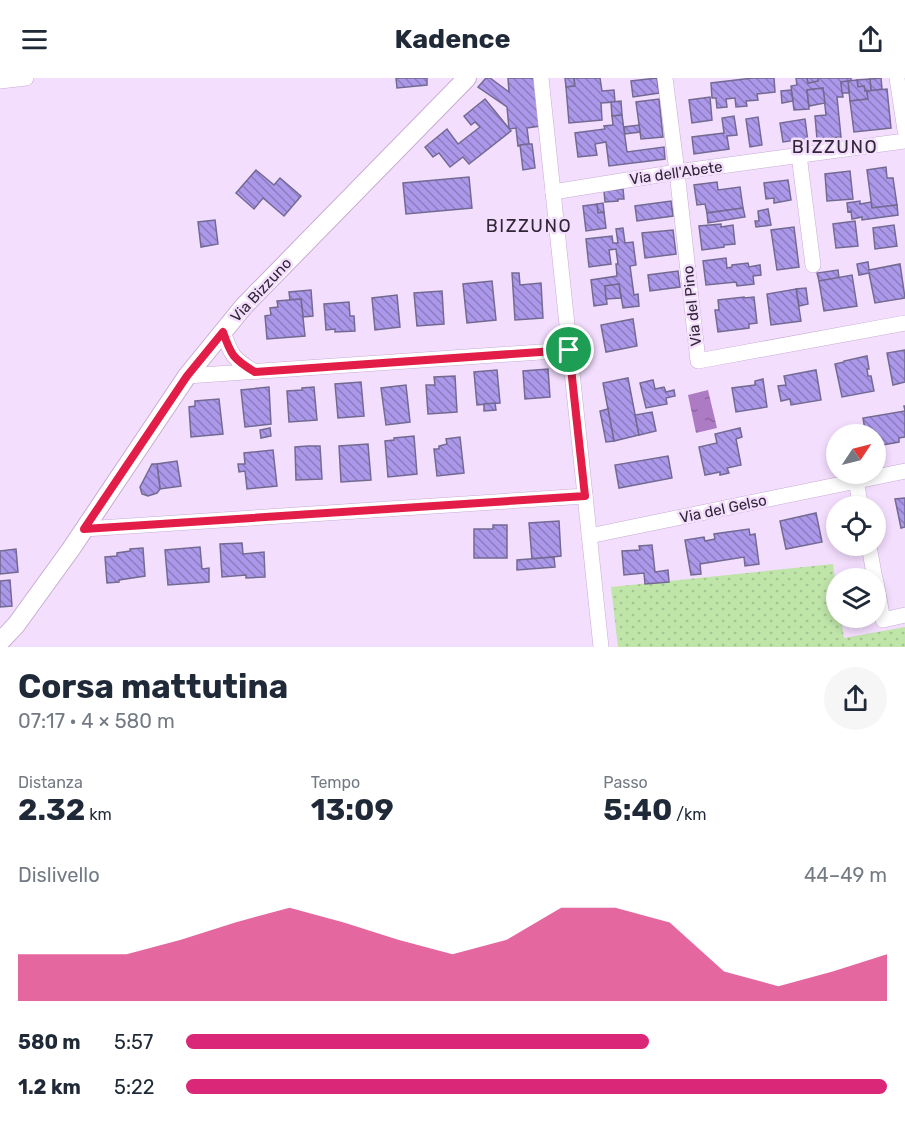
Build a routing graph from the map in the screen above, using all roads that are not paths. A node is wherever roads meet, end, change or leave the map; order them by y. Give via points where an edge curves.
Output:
1 (26, 78) edge
2 (467, 78) edge
3 (541, 78) edge
4 (665, 78) edge
5 (897, 78) edge
6 (0, 81) edge
7 (905, 130) edge
8 (905, 141) edge
9 (799, 155) junction
10 (677, 172) junction
11 (553, 192) junction
12 (813, 264) dead end
13 (905, 323) edge
14 (223, 332) junction
15 (569, 350) junction
16 (255, 372) junction
17 (187, 376) junction
18 (905, 471) edge
19 (886, 475) edge
20 (841, 484) edge
21 (585, 496) junction
22 (84, 529) junction
23 (589, 536) junction
24 (905, 615) edge
25 (886, 619) edge
26 (0, 642) edge
27 (601, 647) edge

1 - 6 street
2 - 14 street, Via Bizzuno
3 - 11 street
4 - 10 street, Via del Pino
5 - 7 street
8 - 9 street, Via dell'Abete
9 - 10 street, Via dell'Abete
9 - 12 street
10 - 11 street, Via dell'Abete
10 - 13 street, Via del Pino via 698,361
11 - 15 street
14 - 16 street via 237,362
14 - 17 street, Via Bizzuno
15 - 16 street
15 - 21 street
16 - 17 street
17 - 22 street, Via Bizzuno
18 - 19 street, Via del Gelso
20 - 23 street, Via del Gelso
21 - 22 street
21 - 23 street
22 - 26 street, Via Bizzuno
23 - 27 street
24 - 25 street

